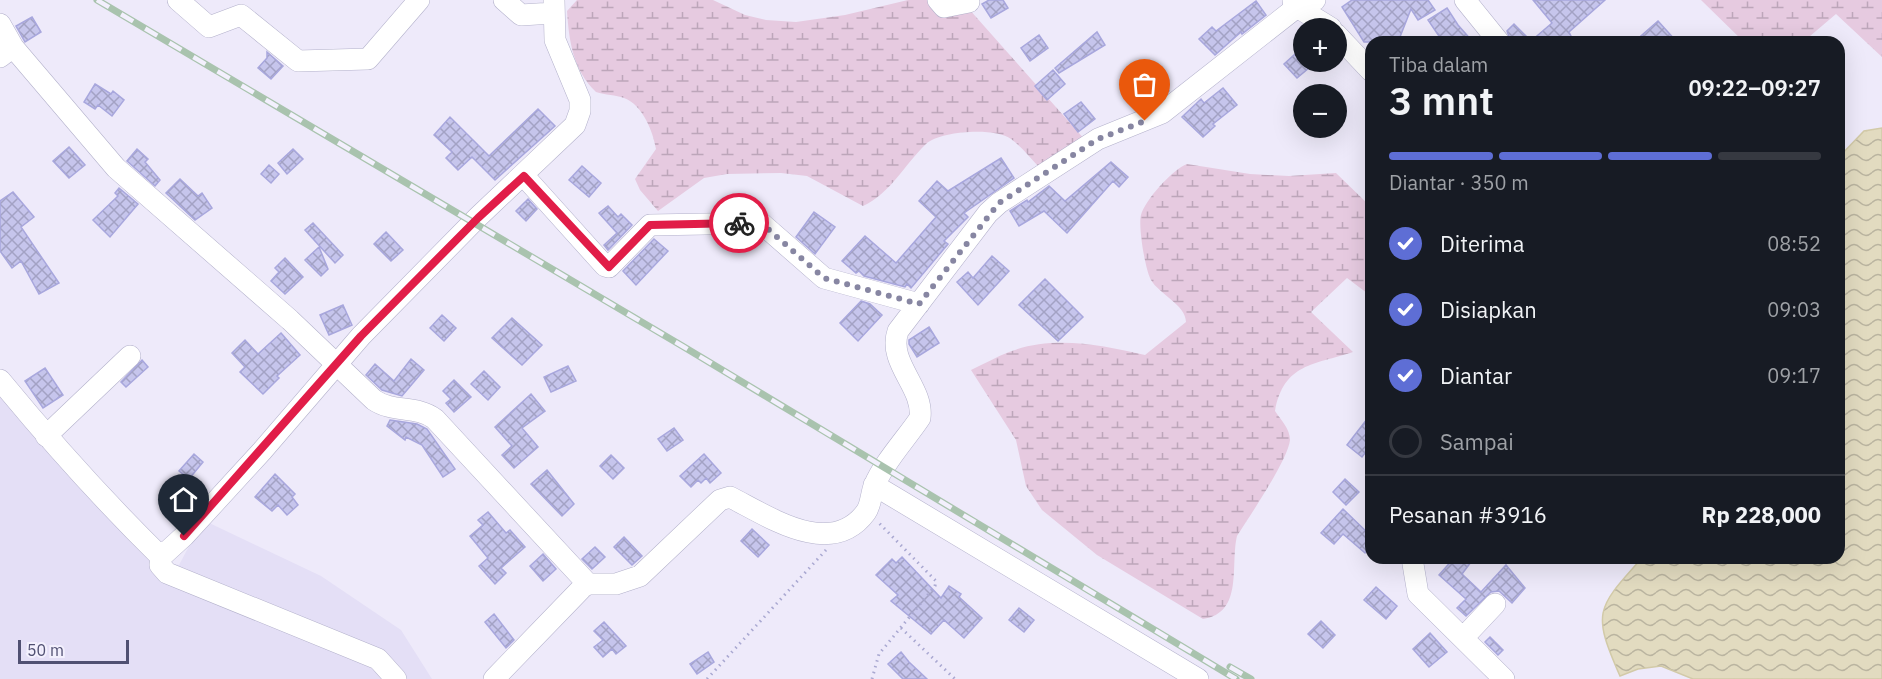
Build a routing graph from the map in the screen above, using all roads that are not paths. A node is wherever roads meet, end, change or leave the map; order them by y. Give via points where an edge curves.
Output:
1 (178, 0) edge
2 (419, 0) edge
3 (504, 0) edge
4 (938, 0) edge
5 (1465, 0) edge
6 (969, 2) dead end
7 (1302, 2) edge
8 (554, 7) edge
9 (1320, 18) edge
10 (0, 24) edge
11 (1490, 36) edge
12 (1347, 46) edge
13 (7, 52) edge
14 (1365, 65) edge
15 (524, 176) junction
16 (919, 304) junction
17 (130, 356) dead end
18 (336, 364) junction
19 (0, 380) edge
20 (46, 436) junction
21 (874, 485) junction
22 (161, 557) junction
23 (1412, 564) edge
24 (588, 584) junction
25 (1495, 604) dead end
26 (1463, 638) junction
27 (396, 679) edge
28 (494, 679) edge
29 (1198, 679) edge
30 (1504, 679) edge

1 - 2 street via 209,27 241,15 298,61 368,59
3 - 8 street via 521,15
4 - 6 street via 944,7
5 - 11 street
7 - 9 street
7 - 16 street via 1162,113 1098,139 999,203
8 - 15 street via 555,40 580,100 580,111 575,125
10 - 13 street
12 - 14 street
13 - 18 street via 116,168
15 - 16 street via 605,266 609,267 650,225 761,223 824,278
15 - 18 street
16 - 21 street via 898,331 895,351 921,410 920,418
17 - 20 street
18 - 22 street via 262,451
18 - 24 street via 381,405 422,411 435,419
19 - 20 street
20 - 22 street
21 - 24 street via 867,511 846,529 818,534 795,529 730,498 720,500 640,576 616,584
21 - 29 street
22 - 27 street via 160,565 167,573 378,659
23 - 26 street via 1418,594
24 - 28 street
25 - 26 street
26 - 30 street

